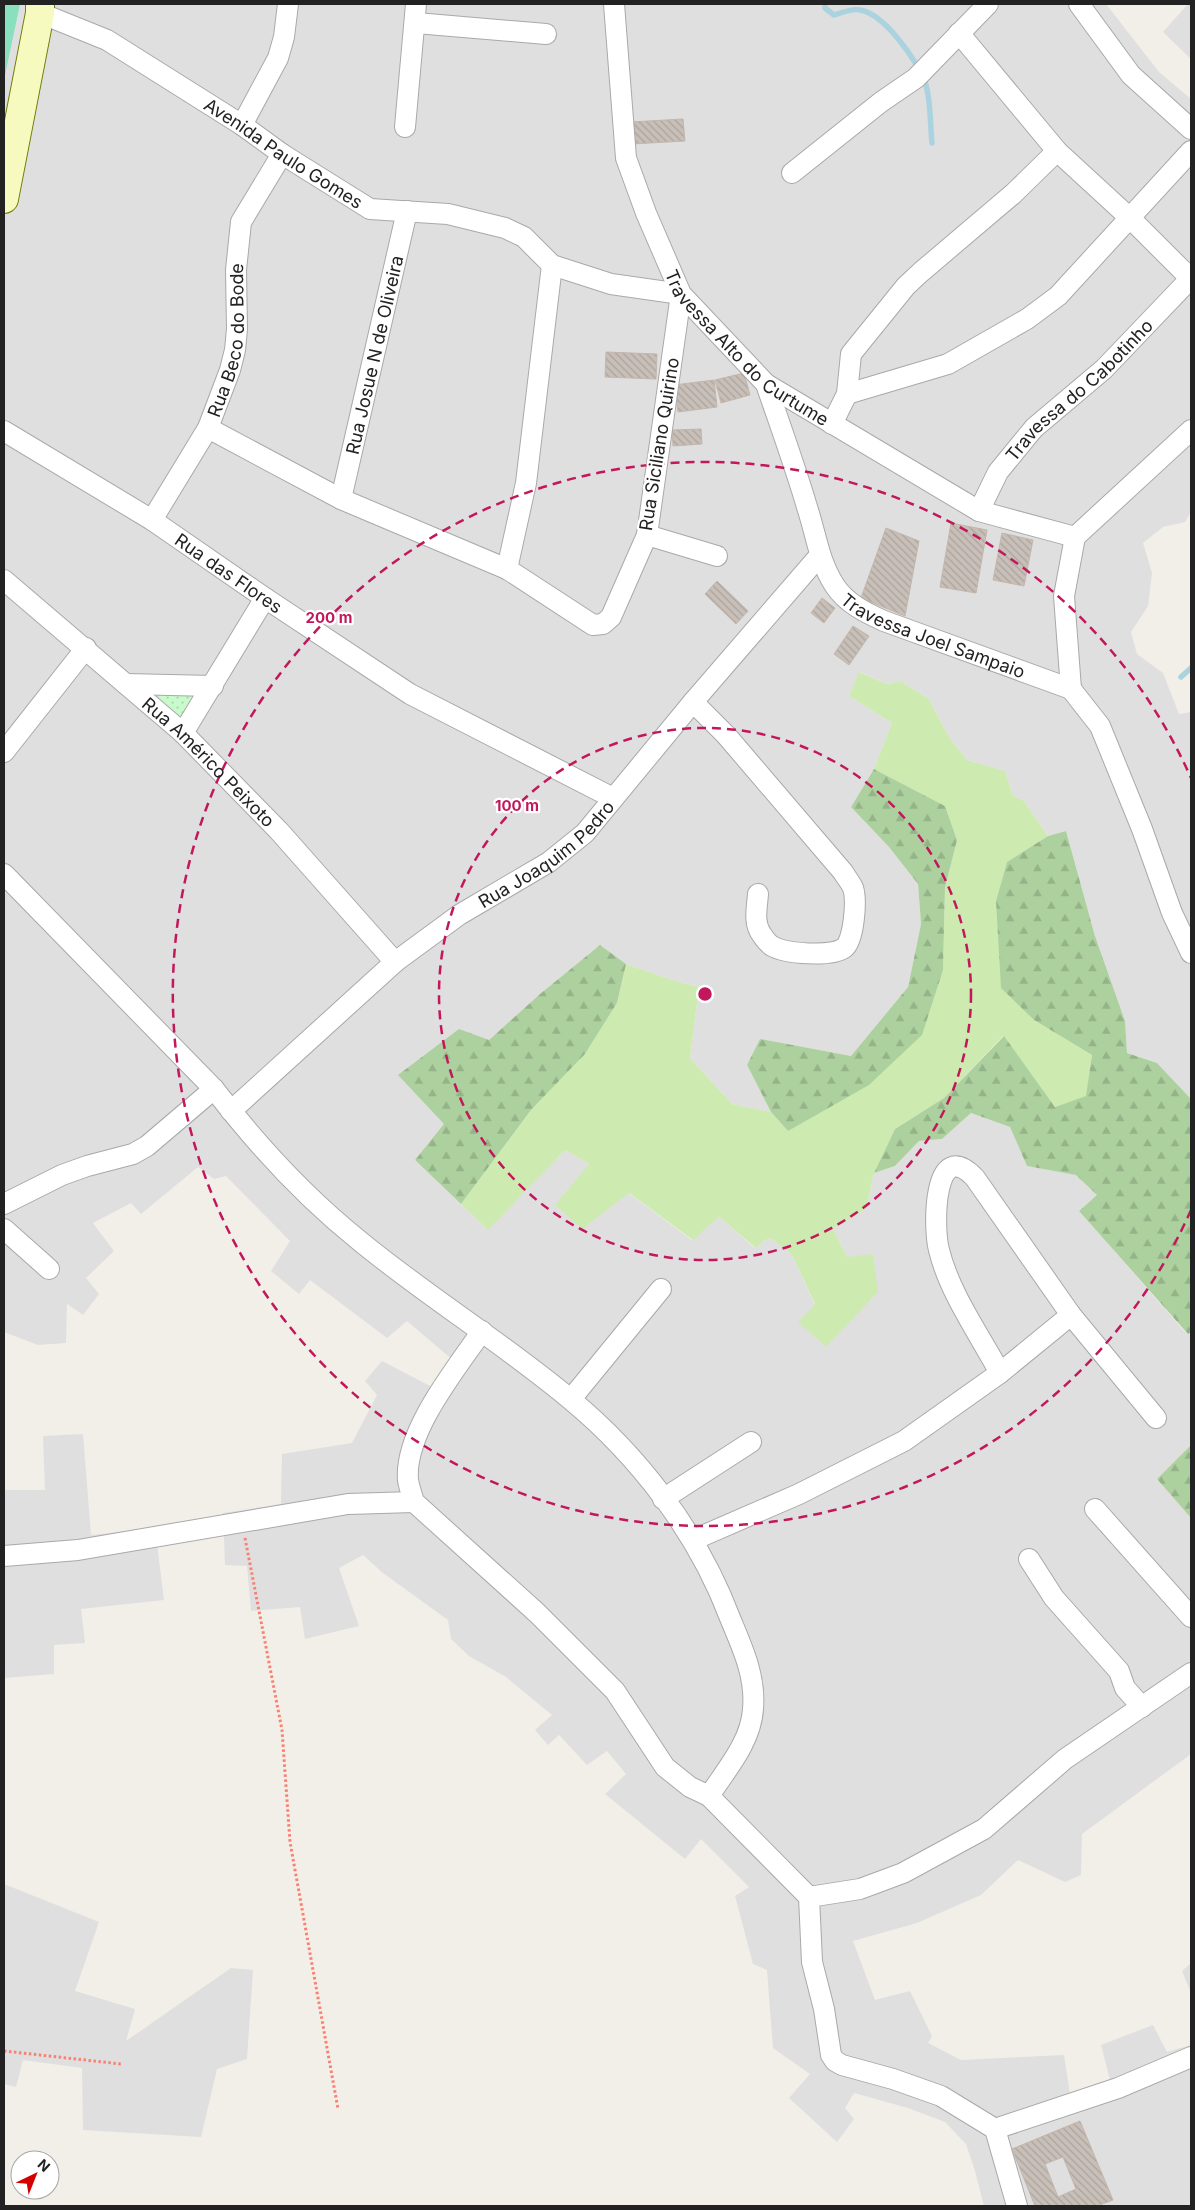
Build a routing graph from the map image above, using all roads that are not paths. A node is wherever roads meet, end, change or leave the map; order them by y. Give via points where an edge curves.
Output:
1 (288, 4) edge
2 (614, 4) edge
3 (988, 4) edge
4 (1079, 4) edge
5 (40, 8) edge
6 (416, 14) edge
7 (959, 33) junction
8 (546, 34) dead end
9 (242, 125) junction
10 (405, 127) dead end
11 (1191, 129) edge
12 (1058, 151) junction
13 (1191, 151) edge
14 (282, 154) junction
15 (792, 173) dead end
16 (4, 199) edge
17 (407, 211) junction
18 (1130, 219) junction
19 (552, 265) junction
20 (1191, 279) edge
21 (681, 294) junction
22 (766, 384) junction
23 (847, 394) junction
24 (832, 424) junction
25 (208, 428) junction
26 (1191, 430) edge
27 (4, 431) edge
28 (340, 499) junction
29 (979, 512) junction
30 (152, 520) junction
31 (647, 535) junction
32 (1075, 537) junction
33 (820, 555) junction
34 (717, 556) dead end
35 (507, 569) junction
36 (4, 580) edge
37 (265, 598) junction
38 (86, 648) junction
39 (126, 684) junction
40 (213, 686) junction
41 (1070, 689) junction
42 (693, 702) junction
43 (183, 733) junction
44 (4, 752) edge
45 (612, 798) junction
46 (4, 874) edge
47 (758, 894) dead end
48 (1191, 953) edge
49 (395, 962) junction
50 (214, 1089) junction
51 (231, 1111) junction
52 (4, 1204) edge
53 (4, 1229) edge
54 (49, 1269) dead end
55 (661, 1289) dead end
56 (1071, 1315) junction
57 (482, 1331) junction
58 (1000, 1373) junction
59 (571, 1400) junction
60 (1156, 1418) dead end
61 (751, 1442) dead end
62 (664, 1499) junction
63 (414, 1502) junction
64 (1095, 1509) dead end
65 (693, 1540) junction
66 (4, 1556) edge
67 (1029, 1559) dead end
68 (1191, 1618) edge
69 (1191, 1673) edge
70 (1142, 1707) junction
71 (709, 1796) junction
72 (809, 1897) junction
73 (1191, 2057) edge
74 (996, 2130) junction
75 (1017, 2206) edge

1 - 9 street via 278,58
2 - 21 street, Travessa Alto do Curtume via 626,158
3 - 7 street
4 - 11 street via 1131,75
5 - 9 street, Avenida Paulo Gomes via 107,40
5 - 16 main road
6 - 8 street
6 - 10 street
7 - 12 street
7 - 15 street via 921,73
9 - 14 street, Avenida Paulo Gomes
12 - 18 street
12 - 23 street via 906,286 851,354
13 - 18 street
14 - 17 street, Avenida Paulo Gomes via 370,209
14 - 25 street, Rua Beco do Bode via 242,222 236,270 235,350
17 - 19 street, Avenida Paulo Gomes via 448,214 505,228 524,237
17 - 28 street, Rua Josue N de Oliveira
18 - 20 street
18 - 23 street via 1058,296 1004,333 948,364
19 - 21 street, Avenida Paulo Gomes via 611,284
19 - 35 street via 526,483
20 - 29 street, Travessa do Cabotinho via 1104,369 1034,428 998,472
21 - 22 street, Travessa Alto do Curtume
21 - 31 street, Rua Siciliano Quirino
22 - 24 street, Travessa Alto do Curtume
22 - 33 street, Travessa Joel Sampaio via 808,508
23 - 24 street
24 - 29 street, Travessa Alto do Curtume
25 - 28 street
25 - 30 street, Rua Beco do Bode
26 - 32 street
27 - 30 street, Rua das Flores
28 - 35 street
29 - 32 street, Travessa Alto do Curtume
30 - 37 street, Rua das Flores
31 - 34 street
31 - 35 street, Rua Siciliano Quirino via 611,617 603,624 592,625
32 - 41 street via 1064,596
33 - 41 street, Travessa Joel Sampaio via 835,587 867,613
33 - 42 street, Rua Joaquim Pedro
36 - 38 street, Rua Américo Peixoto
37 - 40 street
37 - 45 street, Rua das Flores via 410,694
38 - 39 street, Rua Américo Peixoto
38 - 44 street
39 - 40 street
39 - 43 street, Rua Américo Peixoto
40 - 43 street
41 - 48 street via 1100,726 1172,913
42 - 45 street, Rua Joaquim Pedro
42 - 47 street via 726,735 843,872 853,888 850,942 835,952 796,953 772,946 756,923
43 - 49 street, Rua Américo Peixoto via 279,831
45 - 49 street, Rua Joaquim Pedro via 584,833 548,862 459,915
46 - 50 street
49 - 51 street, Rua Joaquim Pedro
50 - 51 street
50 - 52 street via 147,1146 133,1154 62,1175
51 - 57 street via 311,1200 363,1244
53 - 54 street
55 - 59 street
56 - 58 street
56 - 58 street via 975,1178 962,1168 947,1170 939,1188 938,1248 946,1275
56 - 60 street
57 - 59 street
57 - 63 street via 426,1415 412,1447 408,1479
58 - 65 street via 904,1441 799,1494
59 - 62 street via 630,1456
61 - 62 street
62 - 65 street
63 - 66 street via 348,1504 78,1550
63 - 71 street via 537,1613 615,1692 666,1767 690,1787
64 - 68 street
65 - 71 street via 724,1603 751,1671 754,1709 746,1738
67 - 70 street via 1054,1598 1119,1671 1125,1688
69 - 70 street
70 - 72 street via 1065,1759 984,1829 903,1873 860,1889
71 - 72 street
72 - 74 street via 812,1962 831,2055 835,2061 942,2096
73 - 74 street via 1118,2088
74 - 75 street

